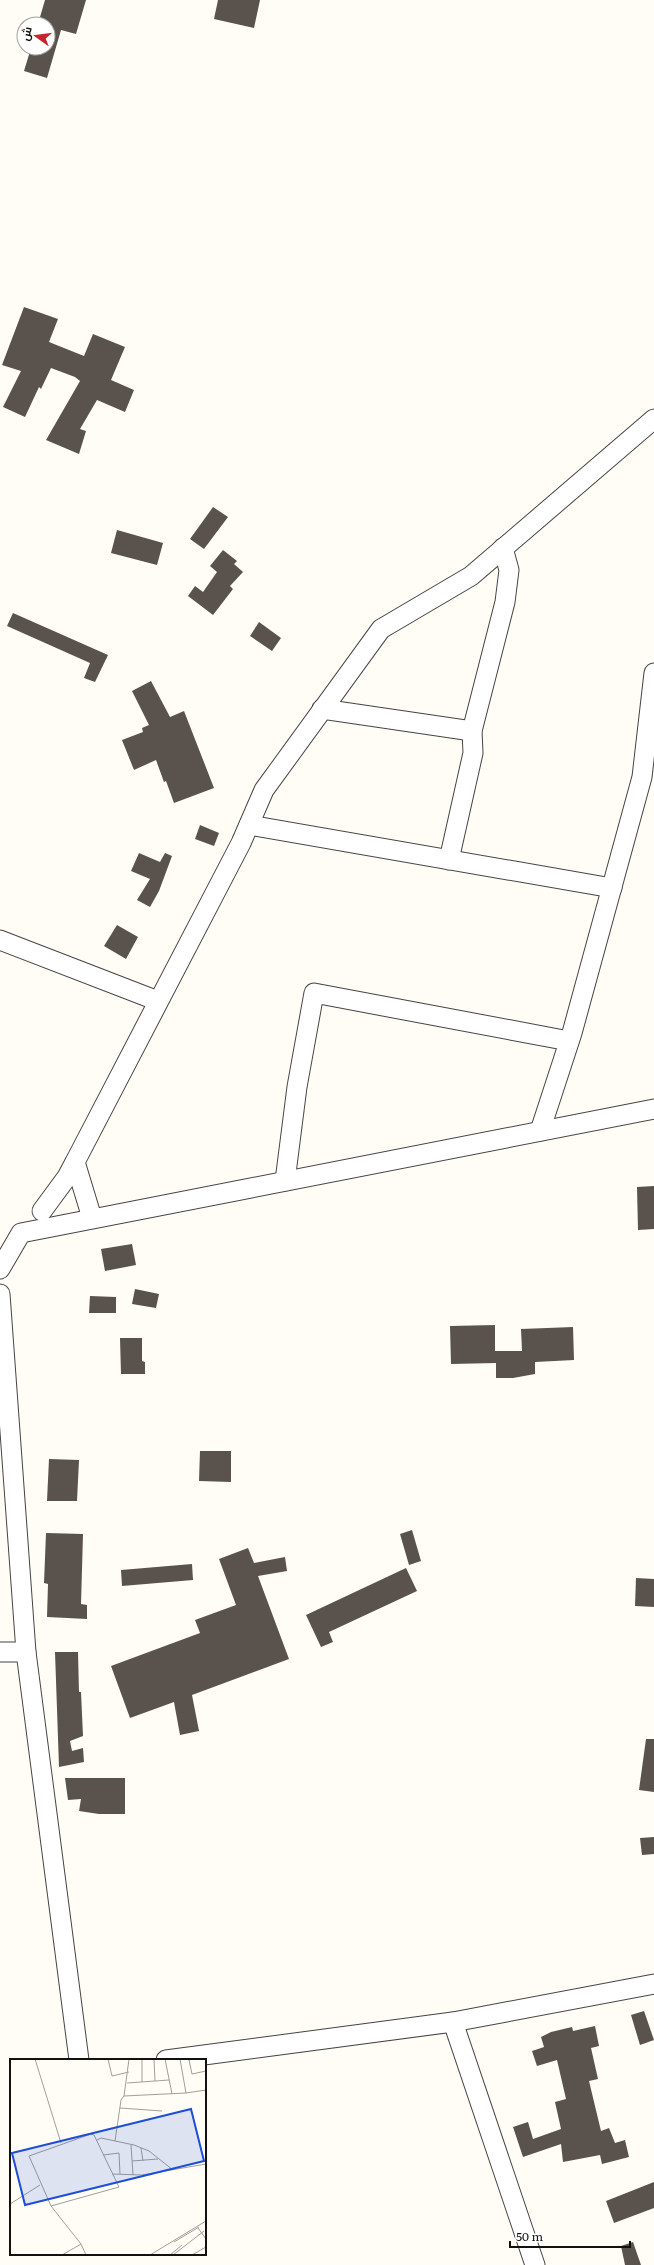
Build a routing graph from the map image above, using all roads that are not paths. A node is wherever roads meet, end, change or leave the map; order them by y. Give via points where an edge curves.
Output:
1 (654, 419) edge
2 (503, 548) junction
3 (654, 673) edge
4 (322, 709) junction
5 (472, 731) junction
6 (249, 825) junction
7 (449, 860) junction
8 (612, 888) junction
9 (0, 940) edge
10 (158, 1001) junction
11 (569, 1041) junction
12 (654, 1110) edge
13 (540, 1131) junction
14 (75, 1162) junction
15 (285, 1181) junction
16 (42, 1211) dead end
17 (92, 1218) junction
18 (0, 1269) edge
19 (0, 1294) edge
20 (0, 1652) edge
21 (26, 1652) junction
22 (654, 1984) edge
23 (453, 2022) junction
24 (79, 2059) edge
25 (174, 2059) edge
26 (535, 2265) edge

1 - 2 street
2 - 4 street via 471,576 381,629
2 - 5 street via 509,570 505,602
3 - 8 street via 642,777
4 - 5 street
4 - 6 street via 264,790
5 - 7 street via 473,753
6 - 7 street
6 - 10 street
7 - 8 street
8 - 11 street
9 - 10 street
10 - 14 street
11 - 13 street
11 - 15 street via 314,993 297,1087
12 - 13 street
13 - 15 street
14 - 16 street
14 - 17 street
15 - 17 street
17 - 18 street via 21,1232
19 - 21 street
20 - 21 street
21 - 24 street
22 - 23 street
23 - 25 street
23 - 26 street

